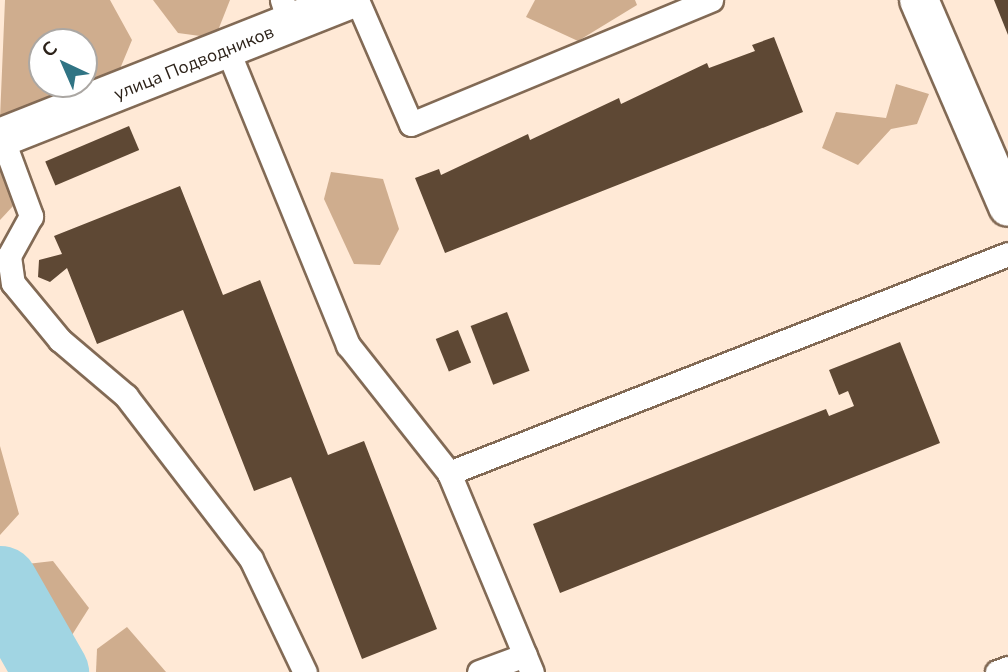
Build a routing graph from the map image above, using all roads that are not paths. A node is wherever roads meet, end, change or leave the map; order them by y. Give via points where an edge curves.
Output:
1 (348, 0) edge
2 (357, 0) edge
3 (711, 0) edge
4 (919, 0) edge
5 (286, 12) edge
6 (228, 51) junction
7 (1, 136) edge
8 (1008, 207) edge
9 (1008, 254) edge
10 (449, 473) junction
11 (529, 664) edge
12 (1008, 668) edge
13 (305, 672) edge
14 (479, 672) edge
15 (997, 672) edge

1 - 5 street, улица Подводников
2 - 3 lane via 411,124
4 - 8 street
5 - 6 street, улица Подводников
6 - 7 street, улица Подводников
6 - 10 lane via 348,345
7 - 13 lane via 31,216 9,256 13,283 60,340 126,396 251,559
9 - 10 lane
10 - 11 lane
11 - 14 lane
12 - 15 lane

